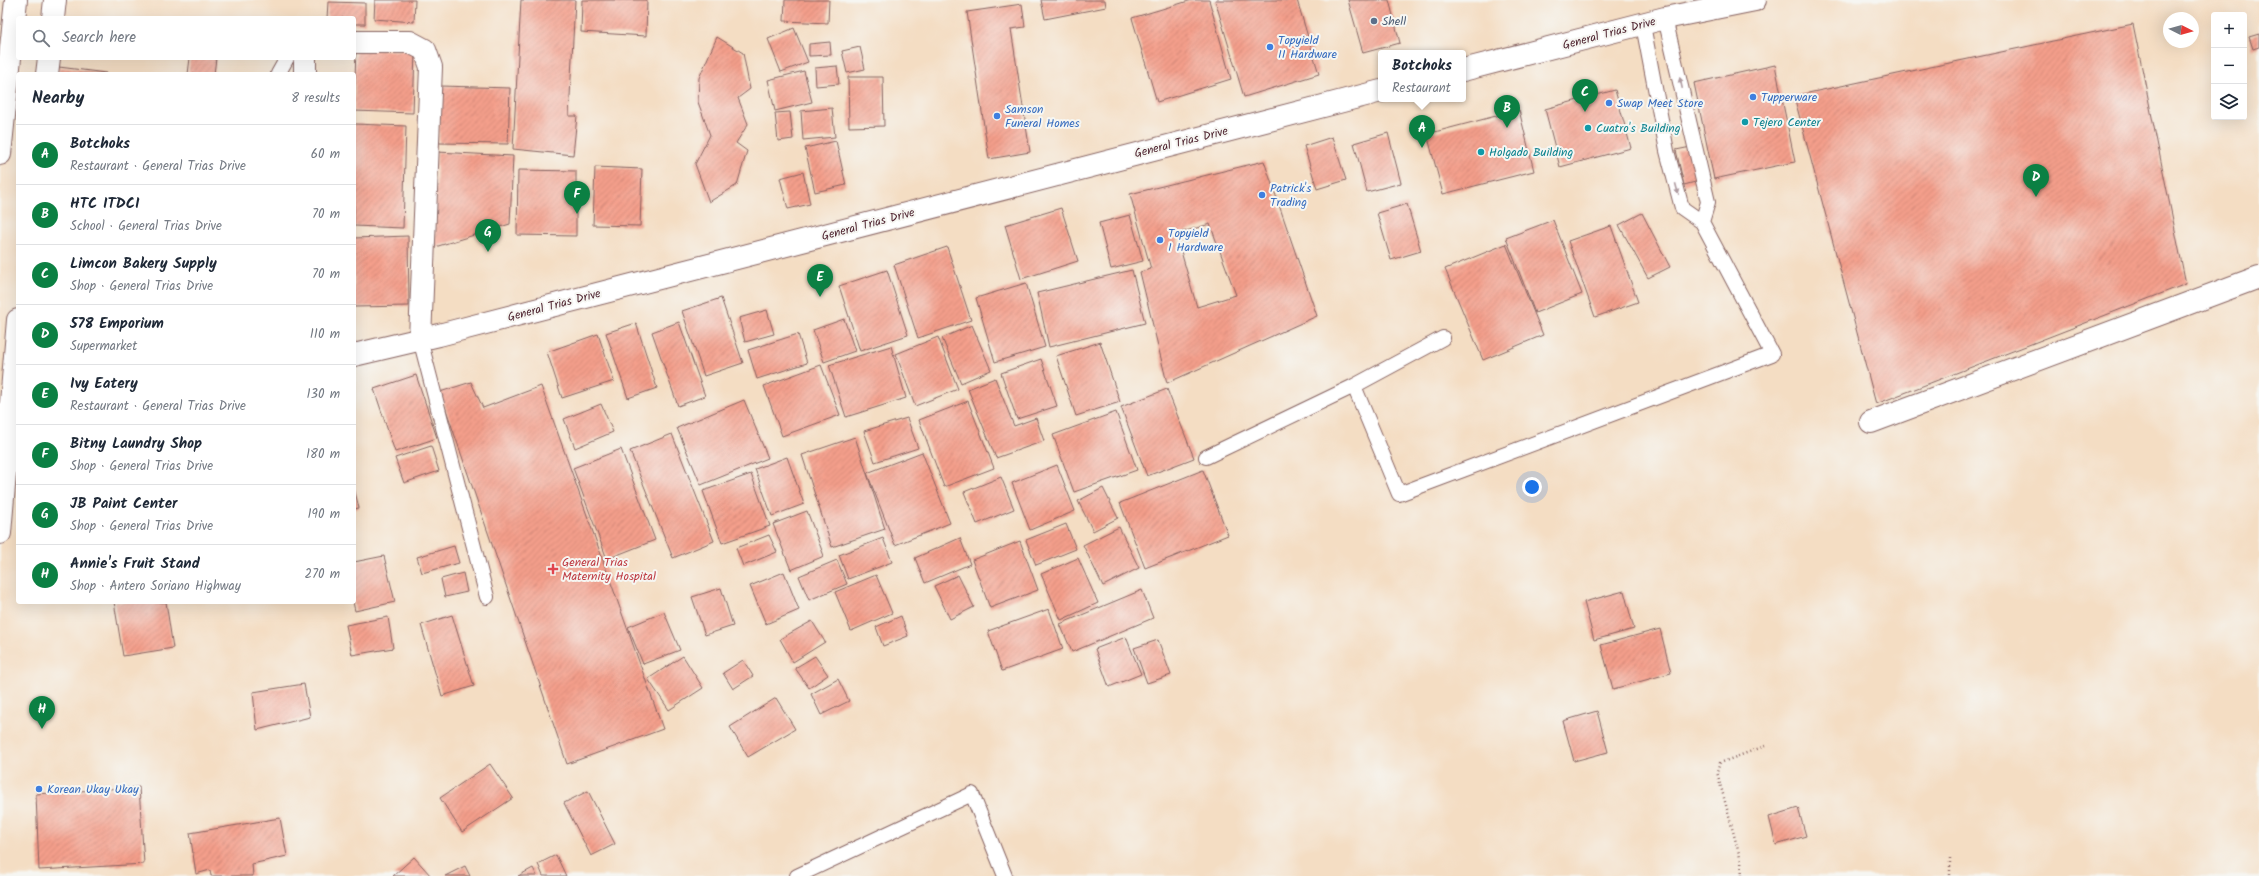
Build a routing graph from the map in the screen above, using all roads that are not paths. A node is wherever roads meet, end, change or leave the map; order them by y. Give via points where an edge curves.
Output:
1 (16, 0) edge
2 (55, 0) edge
3 (1755, 0) edge
4 (53, 16) edge
5 (1665, 18) junction
6 (1643, 25) junction
7 (356, 42) edge
8 (49, 60) edge
9 (286, 60) edge
10 (305, 60) edge
11 (1466, 69) edge
12 (47, 72) edge
13 (279, 72) edge
14 (305, 72) edge
15 (1378, 92) edge
16 (0, 154) edge
17 (1702, 222) junction
18 (2259, 277) edge
19 (1443, 338) dead end
20 (420, 340) junction
21 (16, 345) edge
22 (356, 355) edge
23 (1354, 386) junction
24 (1872, 422) dead end
25 (8, 446) edge
26 (1206, 457) dead end
27 (0, 533) edge
28 (487, 597) dead end
29 (797, 876) edge
30 (1005, 876) edge

1 - 16 main road
2 - 4 main road
3 - 5 main road, General Trias Drive
5 - 6 main road, General Trias Drive
17 -> 5 lane via 1708,202
6 - 11 main road, General Trias Drive
6 -> 17 lane via 1667,151 1682,208
7 - 20 main road via 410,42 425,50 431,67
8 - 12 main road
9 - 13 lane
10 - 14 main road
15 - 20 main road, General Trias Drive
17 - 23 lane via 1772,354 1399,494
18 - 24 main road
19 - 23 lane
20 - 22 main road, General Trias Drive
20 - 28 lane
21 - 25 main road
23 - 26 lane
25 - 27 main road
29 - 30 lane via 972,794

